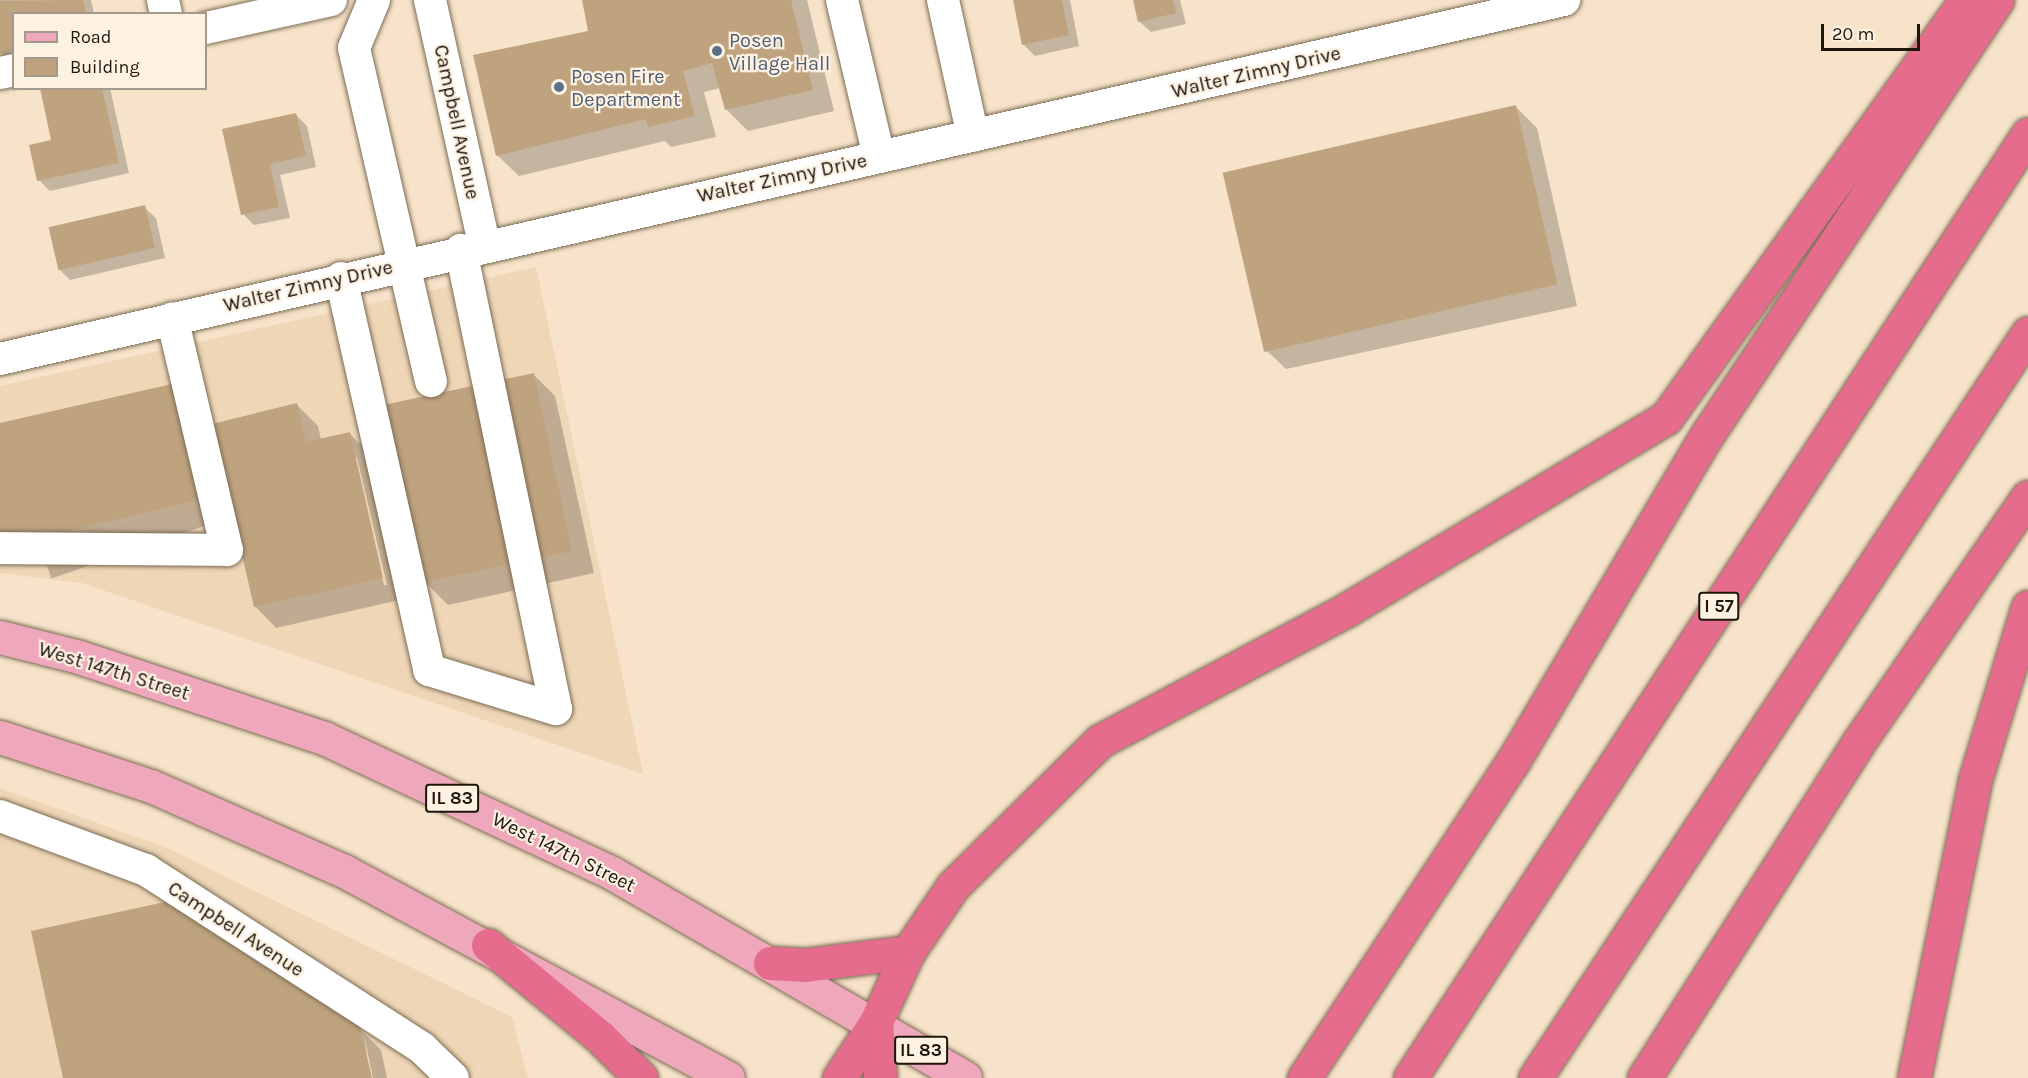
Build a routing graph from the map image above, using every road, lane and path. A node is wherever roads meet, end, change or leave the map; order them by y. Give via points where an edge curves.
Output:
1 (331, 0) edge
2 (374, 0) edge
3 (430, 0) edge
4 (842, 0) edge
5 (943, 0) edge
6 (1564, 0) edge
7 (1966, 0) edge
8 (1997, 0) edge
9 (1453, 13) edge
10 (207, 28) edge
11 (2028, 134) edge
12 (973, 136) junction
13 (879, 157) junction
14 (473, 247) junction
15 (406, 263) junction
16 (341, 278) junction
17 (172, 318) junction
18 (2028, 333) edge
19 (0, 359) edge
20 (431, 381) dead end
21 (2028, 497) edge
22 (0, 548) edge
23 (2028, 607) edge
24 (0, 638) edge
25 (0, 737) edge
26 (0, 816) edge
27 (488, 945) junction
28 (908, 952) junction
29 (770, 963) junction
30 (876, 1022) junction
31 (453, 1078) edge
32 (641, 1078) edge
33 (728, 1078) edge
34 (839, 1078) edge
35 (880, 1078) edge
36 (965, 1078) edge
37 (1304, 1078) edge
38 (1410, 1078) edge
39 (1535, 1078) edge
40 (1644, 1078) edge
41 (1914, 1078) edge

1 - 10 street
2 - 15 street via 354,48
3 - 14 street, Campbell Avenue
4 - 13 street
5 - 12 street
6 - 9 street, Walter Zimny Drive
7 - 28 highway via 1666,418 1348,609 1100,741 953,886
8 - 37 highway via 1707,435 1512,763
9 - 12 street, Walter Zimny Drive
11 - 38 highway, I 57
12 - 13 street, Walter Zimny Drive
13 - 14 street, Walter Zimny Drive
14 - 15 street, Walter Zimny Drive
14 - 16 street, Campbell Avenue via 556,709 429,670
15 - 16 street, Walter Zimny Drive
15 - 20 street
16 - 17 street, Walter Zimny Drive
17 - 19 street, Walter Zimny Drive
17 - 22 street via 227,550
18 - 39 highway
21 - 40 highway via 1857,743
23 - 41 highway via 1976,780
24 - 29 main road, West 147th Street / IL 83 via 79,657 324,738 612,873
25 - 27 main road via 152,786 344,871
26 - 31 street, Campbell Avenue via 146,870 422,1048
27 - 32 highway via 600,1037
27 - 33 main road
28 - 29 highway via 805,965
28 - 30 highway
29 - 30 main road, West 147th Street / IL 83
30 - 34 highway
30 - 35 highway
30 - 36 main road, West 147th Street / IL 83

